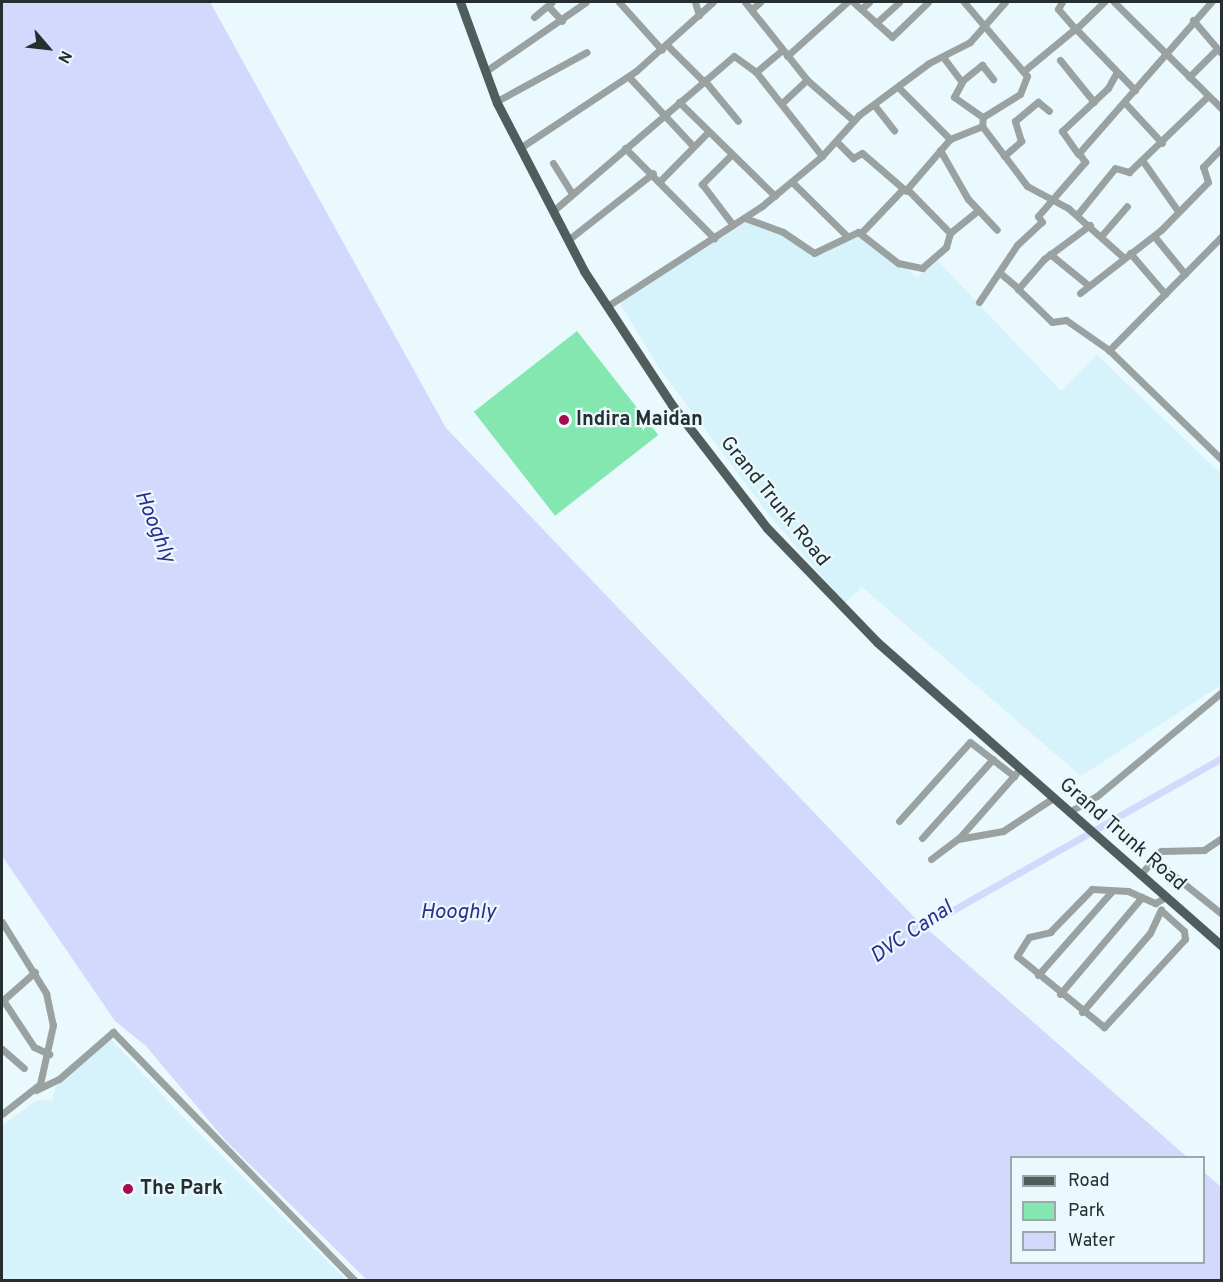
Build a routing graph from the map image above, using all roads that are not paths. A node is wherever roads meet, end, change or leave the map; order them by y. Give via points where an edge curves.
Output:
1 (460, 2) edge
2 (586, 2) edge
3 (619, 2) edge
4 (695, 2) edge
5 (713, 2) edge
6 (745, 2) edge
7 (760, 2) edge
8 (847, 2) edge
9 (853, 2) edge
10 (868, 2) edge
11 (899, 2) edge
12 (928, 2) edge
13 (964, 2) edge
14 (1005, 2) edge
15 (1062, 2) edge
16 (1104, 2) edge
17 (1114, 2) edge
18 (1208, 3) edge
19 (550, 4) edge
20 (752, 9) junction
21 (861, 9) junction
22 (699, 15) junction
23 (534, 17) dead end
24 (1193, 20) junction
25 (562, 21) junction
26 (983, 22) junction
27 (876, 23) junction
28 (1075, 29) junction
29 (665, 47) junction
30 (587, 52) dead end
31 (1219, 52) edge
32 (784, 53) junction
33 (1165, 53) junction
34 (943, 57) junction
35 (1060, 60) dead end
36 (1025, 70) junction
37 (486, 71) junction
38 (756, 72) junction
39 (1117, 72) junction
40 (628, 77) junction
41 (1189, 77) junction
42 (993, 79) dead end
43 (807, 80) junction
44 (704, 81) junction
45 (962, 81) junction
46 (900, 89) junction
47 (1136, 90) junction
48 (1208, 96) junction
49 (496, 101) junction
50 (679, 102) junction
51 (1094, 102) junction
52 (782, 103) junction
53 (1126, 104) junction
54 (875, 106) junction
55 (1221, 109) edge
56 (1049, 111) dead end
57 (664, 115) junction
58 (983, 117) junction
59 (853, 120) junction
60 (738, 121) dead end
61 (982, 126) junction
62 (894, 130) dead end
63 (707, 133) junction
64 (950, 139) junction
65 (837, 142) junction
66 (1162, 143) junction
67 (693, 146) junction
68 (1221, 147) edge
69 (520, 148) junction
70 (625, 148) junction
71 (940, 150) junction
72 (1078, 154) junction
73 (730, 156) junction
74 (822, 156) junction
75 (1004, 156) junction
76 (1142, 160) junction
77 (553, 163) dead end
78 (653, 173) junction
79 (661, 180) junction
80 (792, 182) junction
81 (904, 190) junction
82 (572, 194) junction
83 (775, 196) junction
84 (1052, 199) junction
85 (1127, 206) dead end
86 (553, 211) junction
87 (978, 211) junction
88 (1178, 211) junction
89 (1077, 215) junction
90 (746, 218) junction
91 (733, 225) junction
92 (1090, 225) junction
93 (996, 230) dead end
94 (861, 233) junction
95 (950, 233) junction
96 (846, 235) junction
97 (1102, 236) junction
98 (1154, 236) junction
99 (1221, 236) edge
100 (714, 238) junction
101 (568, 240) junction
102 (1130, 253) junction
103 (1050, 254) junction
104 (1123, 257) junction
105 (1000, 273) junction
106 (1185, 274) junction
107 (1088, 285) junction
108 (1018, 288) junction
109 (1080, 293) dead end
110 (1165, 294) junction
111 (979, 302) dead end
112 (609, 305) junction
113 (1109, 350) junction
114 (1220, 464) edge
115 (1221, 692) edge
116 (993, 759) junction
117 (1016, 773) junction
118 (1053, 798) junction
119 (1070, 813) junction
120 (899, 821) dead end
121 (922, 838) dead end
122 (1221, 838) edge
123 (957, 840) junction
124 (1152, 858) junction
125 (931, 859) dead end
126 (1137, 872) junction
127 (1112, 891) junction
128 (1142, 897) junction
129 (1166, 897) junction
130 (1155, 903) junction
131 (1163, 912) junction
132 (1221, 914) edge
133 (2, 922) edge
134 (1221, 946) edge
135 (35, 972) junction
136 (1038, 975) junction
137 (1060, 994) junction
138 (2, 1001) edge
139 (1082, 1012) junction
140 (2, 1049) edge
141 (49, 1054) junction
142 (24, 1068) dead end
143 (36, 1090) junction
144 (2, 1112) edge
145 (354, 1281) edge

1 - 37 main road, Grand Trunk Road
2 - 25 street
3 - 29 street
4 - 22 street
5 - 22 street
6 - 20 street
7 - 20 street
8 - 32 street
9 - 21 street
10 - 21 street
11 - 27 street
12 - 27 street via 895,36
13 - 26 street
14 - 26 street
15 - 28 street via 1058,9
16 - 28 street
17 - 33 street
18 - 24 street
19 - 23 street
19 - 25 street
20 - 32 street
21 - 27 street
22 - 29 street
24 - 31 street
24 - 33 street
25 - 37 street
26 - 34 street via 970,42
26 - 36 street
28 - 36 street
28 - 39 street
29 - 40 street
29 - 44 street
30 - 49 street
31 - 41 street
32 - 38 street
32 - 43 street
33 - 41 street
33 - 47 street
34 - 45 street
34 - 46 street
35 - 51 street
36 - 58 street via 1020,94
37 - 49 main road, Grand Trunk Road
38 - 44 street via 734,56
38 - 52 street
39 - 47 street
39 - 51 street
40 - 57 street
40 - 69 street
41 - 48 street
42 - 45 street via 982,65
43 - 52 street
43 - 59 street
44 - 50 street
44 - 60 street
45 - 58 street via 954,97
46 - 54 street
46 - 64 street
47 - 53 street
48 - 55 street
48 - 66 street
49 - 69 main road, Grand Trunk Road
50 - 57 street
50 - 63 street
51 - 72 street via 1062,131
52 - 74 street
53 - 66 street
53 - 72 street
54 - 59 street
54 - 62 street
56 - 75 street via 1038,102 1015,121 1022,141
57 - 67 street
57 - 70 street
58 - 61 street
59 - 65 street
61 - 64 street
61 - 75 street
63 - 67 street
63 - 73 street
64 - 71 street
65 - 74 street
65 - 81 street via 853,158 862,153
66 - 76 street
67 - 79 street
68 - 88 street via 1203,167 1208,181
69 - 86 main road, Grand Trunk Road
70 - 78 street
70 - 82 street
71 - 81 street
71 - 87 street
72 - 84 street via 1085,162
73 - 83 street via 753,170
73 - 91 street via 702,184
74 - 80 street
75 - 84 street via 1027,186
76 - 88 street
76 - 89 street via 1129,172 1115,168
77 - 82 street
78 - 79 street
78 - 101 street
79 - 100 street
80 - 83 street
80 - 96 street
81 - 94 street
81 - 95 street
82 - 86 street
83 - 90 street
84 - 89 street
84 - 105 street via 1038,216 1042,222 1017,245
85 - 97 street
86 - 101 main road, Grand Trunk Road
87 - 93 street
87 - 95 street
88 - 98 street
89 - 92 street
90 - 91 street
90 - 96 street via 783,232 814,253
91 - 100 street
92 - 97 street
92 - 103 street
94 - 95 street via 898,263 916,269 946,247
94 - 96 street
97 - 104 street
98 - 102 street
98 - 106 street
99 - 106 street
100 - 112 street
101 - 112 main road, Grand Trunk Road
102 - 104 street
102 - 110 street
103 - 107 street
103 - 108 street
104 - 107 street
105 - 108 street
105 - 111 street
106 - 110 street
107 - 109 street
108 - 113 street via 1052,322 1066,320
110 - 113 street
112 - 117 main road, Grand Trunk Road via 672,405 781,545 843,611
113 - 114 street
115 - 119 street via 1097,796
116 - 117 street
116 - 120 street via 967,743
116 - 121 street
117 - 118 main road, Grand Trunk Road
117 - 123 street
118 - 119 main road, Grand Trunk Road
118 - 123 street via 1003,831
119 - 126 main road, Grand Trunk Road
122 - 124 street via 1204,850 1170,850
123 - 125 street
124 - 126 street
124 - 132 street
126 - 129 main road, Grand Trunk Road
127 - 128 street
127 - 136 street
127 - 136 street via 1087,892 1050,932 1035,933 1021,945 1017,956
128 - 130 street
128 - 137 street
129 - 130 street
129 - 134 main road, Grand Trunk Road
130 - 131 street
131 - 139 street
131 - 139 street via 1184,931 1185,939 1108,1024 1101,1026
133 - 135 street
135 - 138 street
135 - 141 street via 51,1006
136 - 137 street
137 - 139 street
138 - 141 street via 33,1047
140 - 142 street
141 - 143 street
143 - 144 street
143 - 145 street via 59,1079 113,1032

